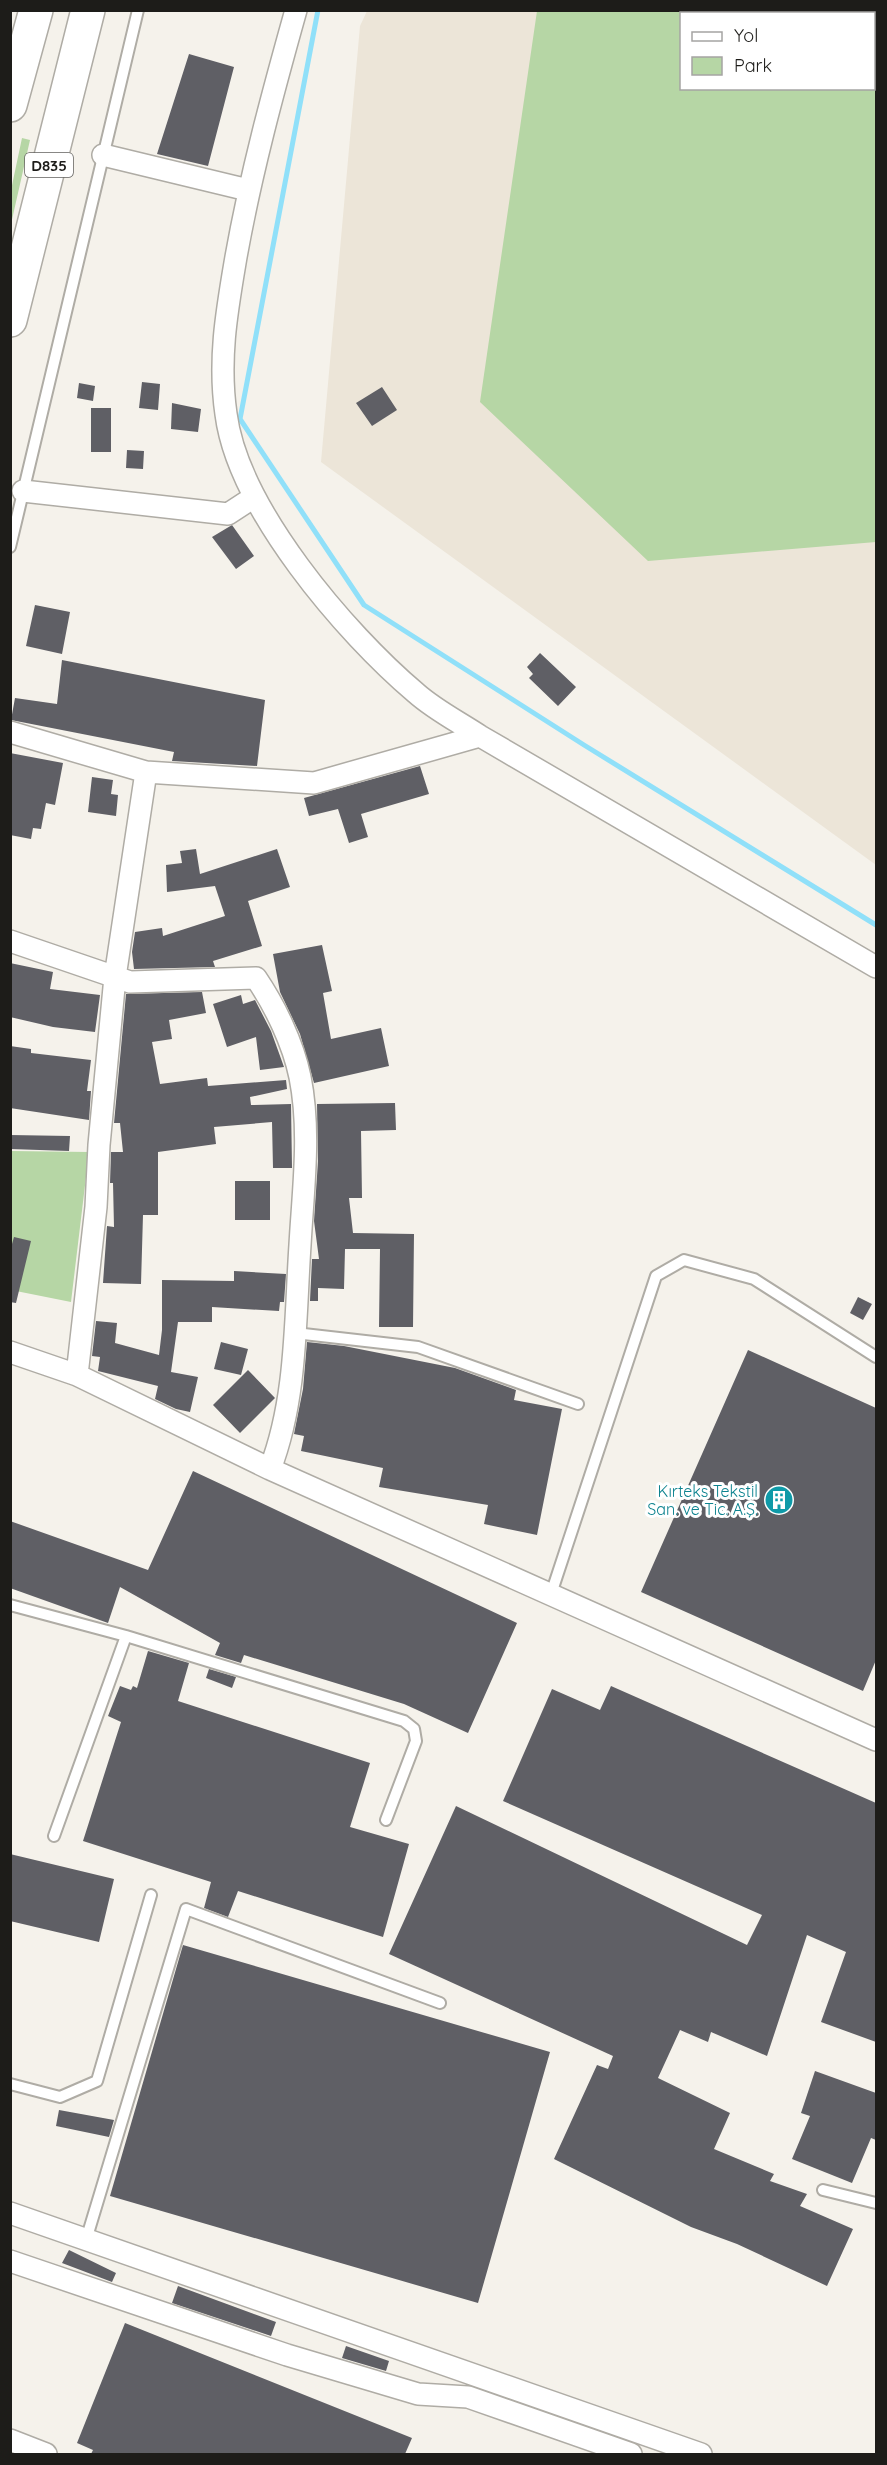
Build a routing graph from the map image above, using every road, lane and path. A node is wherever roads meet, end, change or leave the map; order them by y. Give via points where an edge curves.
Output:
1 (36, 10) edge
2 (88, 10) edge
3 (138, 10) edge
4 (296, 10) edge
5 (10, 105) edge
6 (103, 154) junction
7 (248, 190) junction
8 (10, 320) edge
9 (23, 491) junction
10 (254, 497) junction
11 (10, 547) edge
12 (10, 732) edge
13 (480, 736) junction
14 (146, 772) junction
15 (10, 941) edge
16 (876, 967) edge
17 (115, 977) junction
18 (295, 1333) junction
19 (10, 1352) edge
20 (876, 1357) edge
21 (77, 1375) junction
22 (578, 1404) dead end
23 (270, 1470) junction
24 (551, 1594) junction
25 (10, 1605) edge
26 (126, 1636) junction
27 (876, 1740) edge
28 (386, 1820) dead end
29 (54, 1836) dead end
30 (151, 1894) dead end
31 (440, 2003) dead end
32 (10, 2084) edge
33 (823, 2190) dead end
34 (876, 2203) edge
35 (10, 2214) edge
36 (86, 2240) junction
37 (10, 2261) edge
38 (10, 2440) edge
39 (46, 2454) edge
40 (631, 2454) edge
41 (701, 2454) edge

1 - 5 highway
2 - 8 highway, D835
3 - 6 lane
4 - 7 street
6 - 7 street
6 - 9 lane
7 - 10 street via 222,336 226,415 241,471
9 - 10 street via 228,514
9 - 11 lane
10 - 13 street via 287,550 351,629 417,694
12 - 14 street
13 - 14 street via 314,783
13 - 16 street
14 - 17 street
15 - 17 street
17 - 18 street via 130,982 256,978 269,997 300,1076 306,1123
17 - 21 street
18 - 22 lane via 418,1347
18 - 23 street via 281,1442
19 - 21 street
20 - 24 lane via 754,1279 684,1260 656,1276
21 - 23 street
23 - 24 street
24 - 27 street
25 - 26 lane
26 - 28 lane via 404,1722 414,1729 416,1742
26 - 29 lane
30 - 32 lane via 97,2081 60,2097
31 - 36 lane via 186,1910
33 - 34 lane
35 - 36 street
36 - 41 street
37 - 40 street via 298,2358 418,2394 468,2397
38 - 39 street

